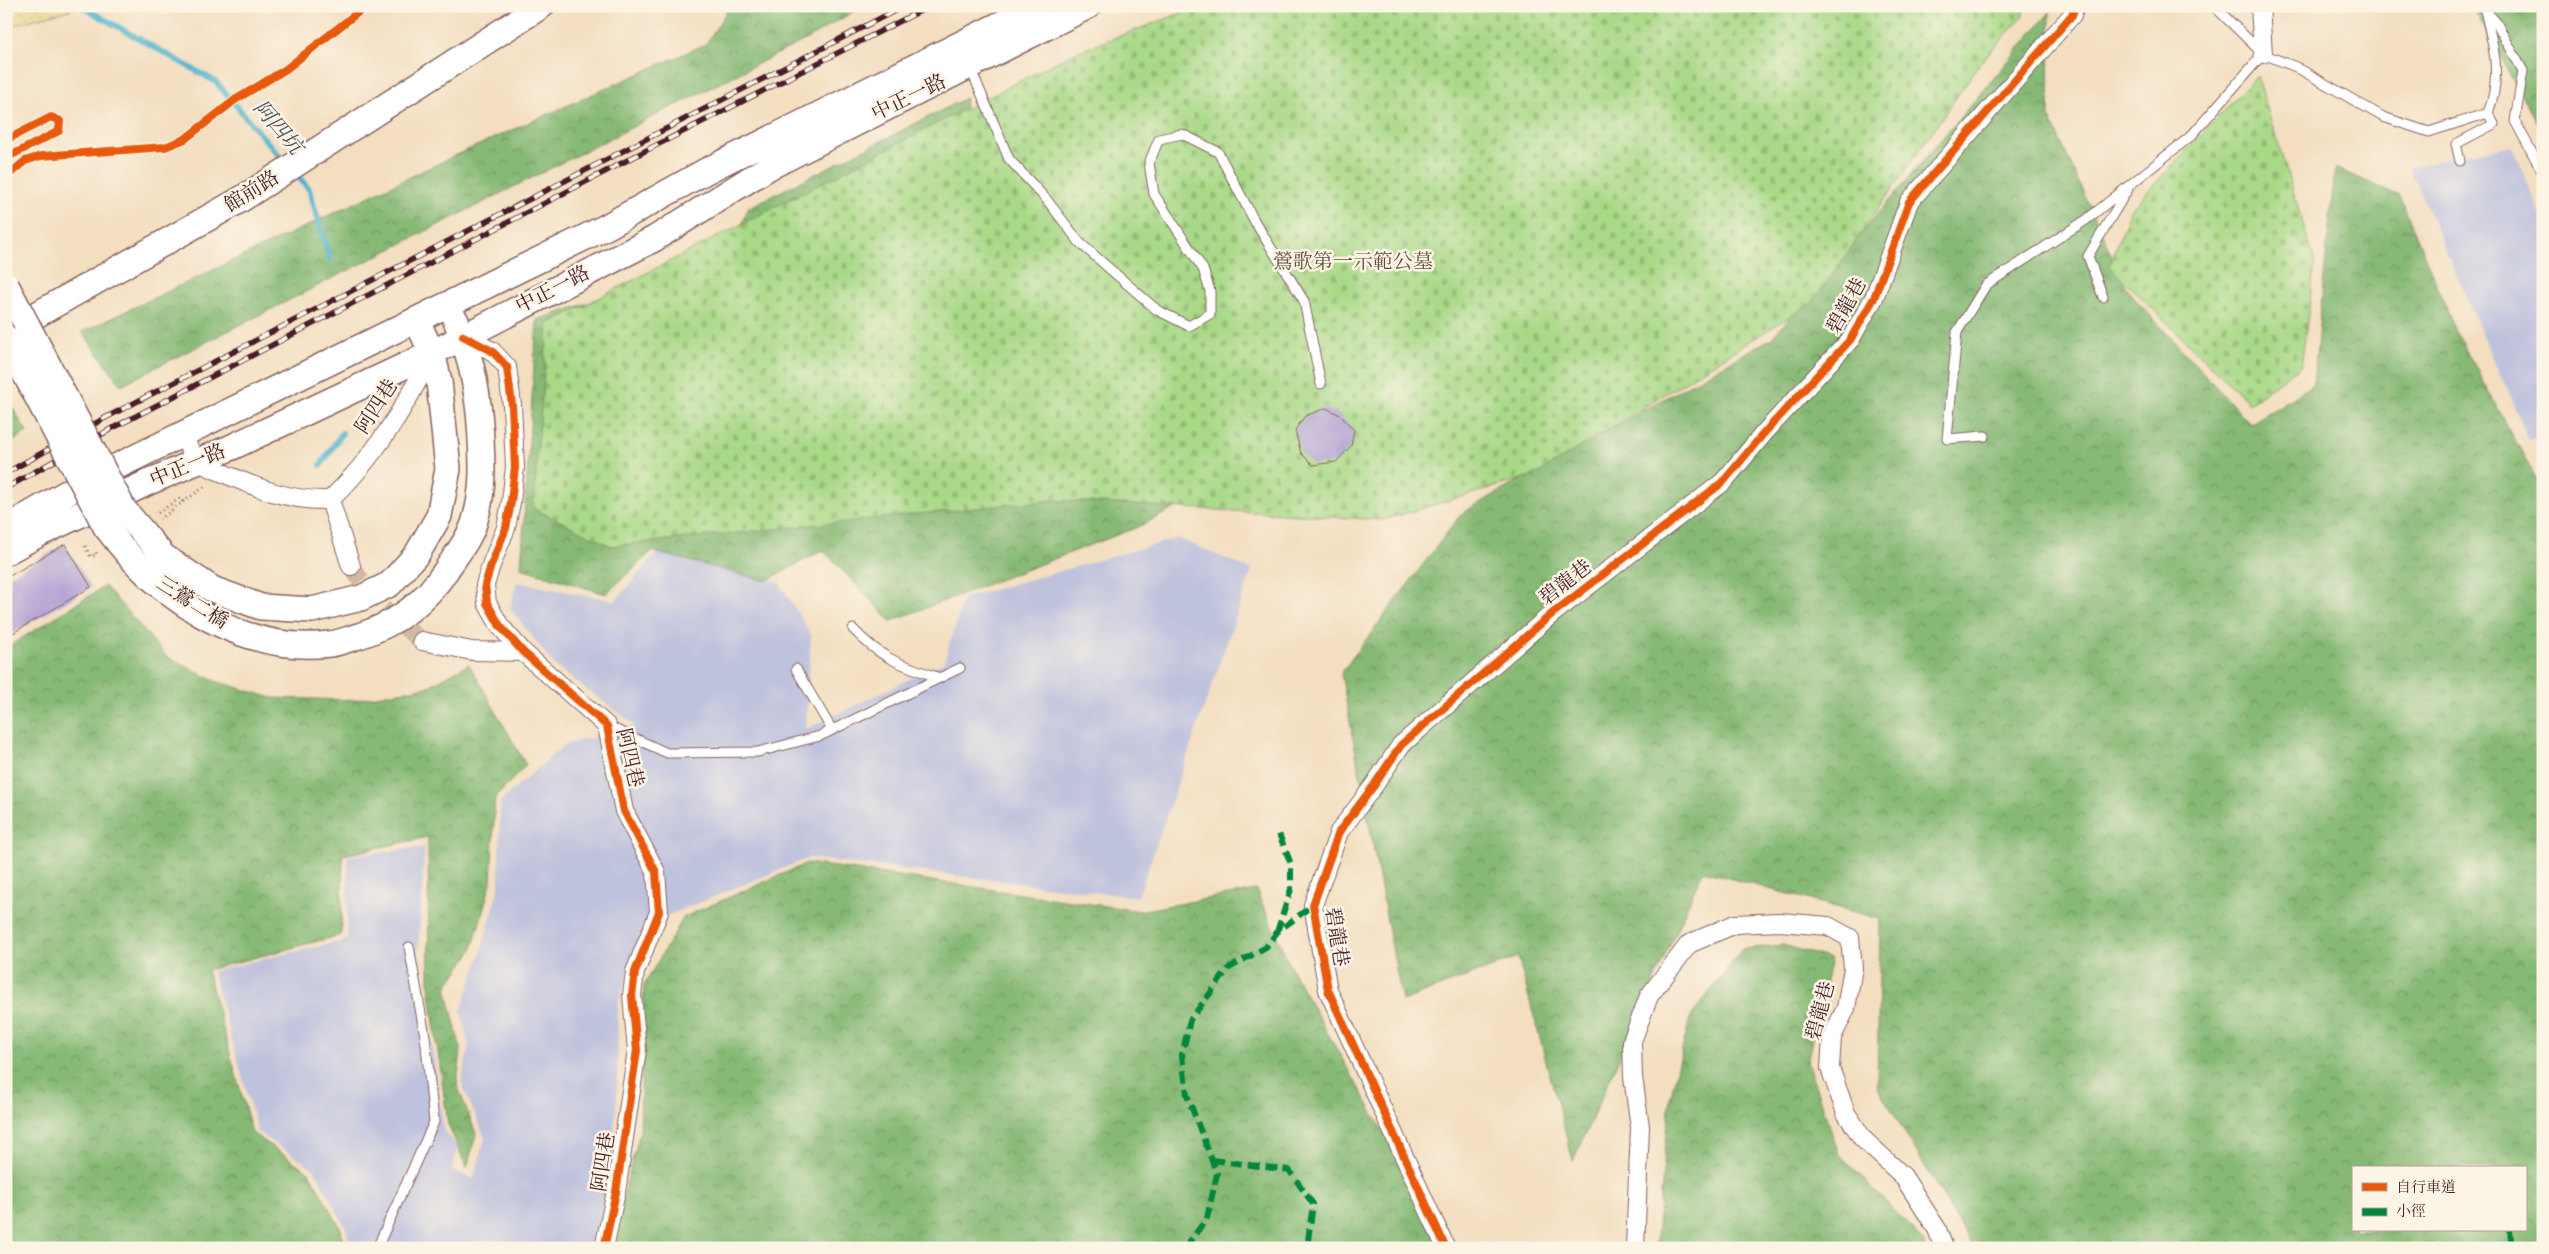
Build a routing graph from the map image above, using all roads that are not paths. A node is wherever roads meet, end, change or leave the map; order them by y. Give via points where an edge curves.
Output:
1 (541, 6) edge
2 (1037, 6) edge
3 (1088, 6) edge
4 (2075, 6) edge
5 (2214, 6) edge
6 (2260, 6) edge
7 (2483, 8) edge
8 (2263, 54) junction
9 (965, 56) junction
10 (2488, 113) junction
11 (2460, 161) dead end
12 (2543, 174) edge
13 (2132, 184) junction
14 (6, 285) edge
15 (2103, 298) dead end
16 (449, 305) junction
17 (417, 321) junction
18 (6, 332) edge
19 (463, 336) junction
20 (6, 338) edge
21 (432, 353) junction
22 (1321, 384) dead end
23 (182, 433) junction
24 (1985, 436) dead end
25 (195, 461) junction
26 (330, 500) junction
27 (6, 528) edge
28 (6, 552) edge
29 (351, 566) tunnel mouth
30 (852, 628) dead end
31 (422, 641) tunnel mouth
32 (523, 652) junction
33 (960, 668) dead end
34 (796, 669) dead end
35 (940, 678) junction
36 (607, 726) junction
37 (832, 730) junction
38 (410, 947) dead end
39 (377, 1248) edge
40 (604, 1248) edge
41 (1446, 1248) edge
42 (1635, 1248) edge
43 (1944, 1248) edge

1 - 18 main road, 館前路 via 240,200
2 - 9 main road, 中正一路
3 - 9 main road, 中正一路
4 - 41 street, 碧龍巷 via 2072,15 1909,202 1874,298 1850,340 1723,482 1553,613 1401,745 1339,832 1313,905 1328,990
5 - 8 lane
6 - 8 street
7 - 10 lane via 2496,58 2495,94
7 - 12 lane via 2496,22 2523,71 2515,121
8 - 10 lane via 2296,67 2383,117 2429,132
8 - 13 lane via 2191,136
9 - 16 main road, 中正一路 via 706,171 606,228
9 - 19 main road, 中正一路 via 769,167 654,239
9 - 22 lane via 1009,158 1080,243 1156,310 1189,326 1210,314 1210,291 1202,269 1154,194 1149,162 1160,139 1182,134 1218,152 1255,222 1304,301
10 - 11 lane via 2494,124 2456,144
13 - 15 lane via 2088,256
13 - 24 lane via 2086,220 1986,285 1957,332 1947,439
14 - 21 main road, 三鶯二橋, bridge via 124,510 151,519 164,557 212,589 261,607 312,610 361,598 390,584 417,554 439,516 448,469 442,402
16 - 17 main road, 中正一路
16 - 19 main road, 三鶯二橋
17 - 21 main road, 三鶯二橋
17 - 23 main road, 中正一路
19 - 20 main road, 三鶯二橋, bridge via 476,383 484,473 475,522 436,586 398,621 331,644 289,645 242,634 211,620 136,565 106,527
19 - 21 main road, 中正一路
19 - 32 street, 阿四巷 via 492,351 507,367 514,433 511,502 506,528 485,585 487,603
21 - 25 main road, 中正一路 via 232,447
21 - 26 street, 阿四巷 via 397,418 355,476
23 - 25 street
23 - 27 main road, 中正一路 via 89,480
25 - 26 street via 279,495 305,501
25 - 28 main road, 中正一路
26 - 29 street
30 - 35 lane via 870,648 895,662
31 - 32 street via 472,651
32 - 36 street, 阿四巷
33 - 35 lane, 阿四巷
34 - 37 lane
35 - 37 lane, 阿四巷
36 - 37 lane, 阿四巷 via 667,753 758,752
36 - 40 street, 阿四巷 via 624,811 656,872 660,912 635,972 632,995 636,1050 616,1192
38 - 39 lane via 434,1122
42 - 43 street, 碧龍巷 via 1640,1127 1632,1041 1649,996 1689,944 1735,924 1780,922 1828,926 1850,938 1853,968 1846,1008 1832,1037 1830,1068 1846,1112 1863,1139 1902,1176 1937,1229

